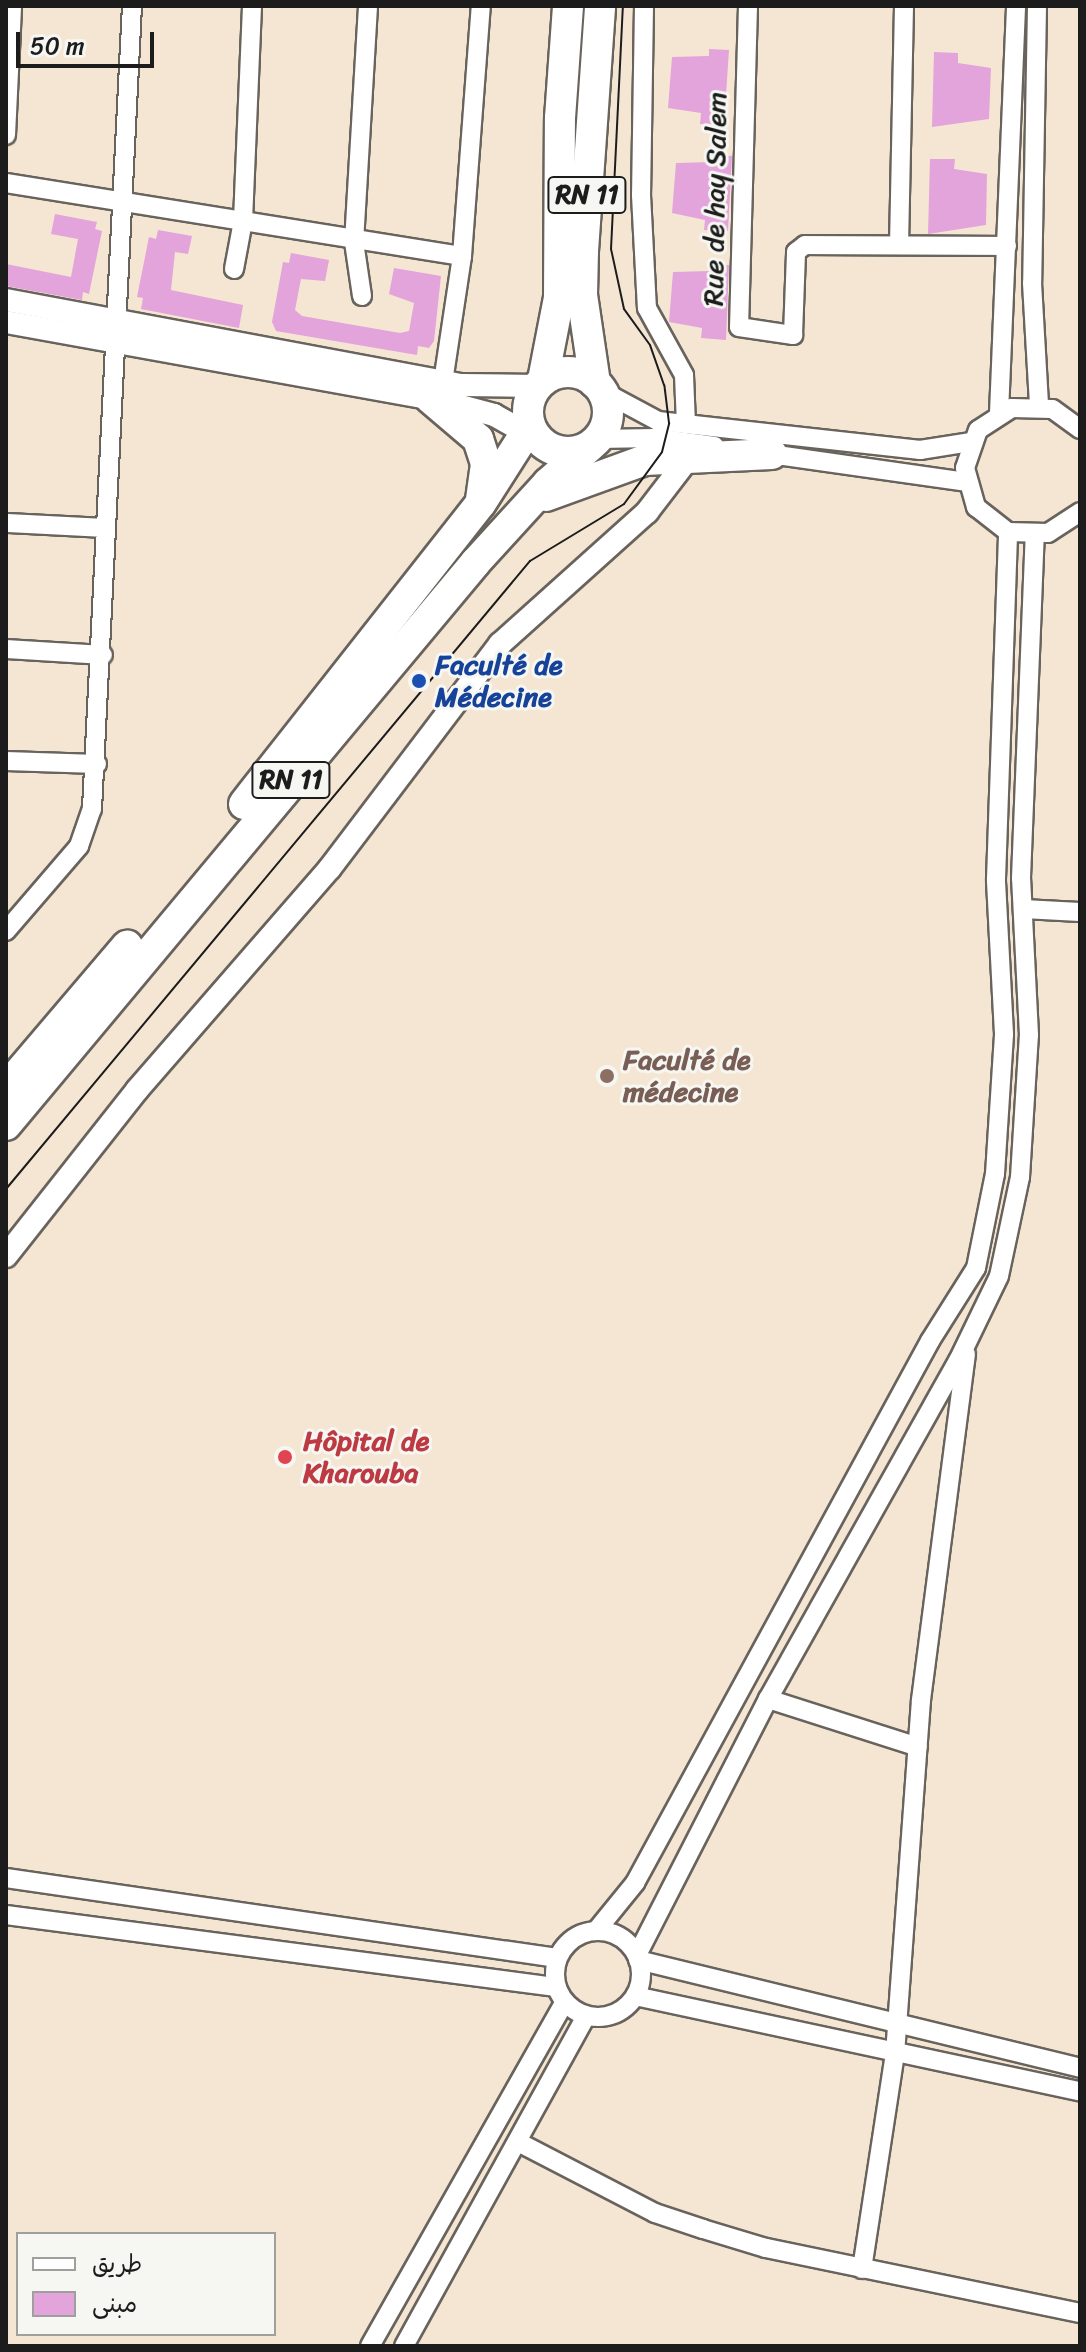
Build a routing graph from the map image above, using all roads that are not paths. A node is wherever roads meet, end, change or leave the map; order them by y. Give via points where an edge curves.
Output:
1 (12, 6) edge
2 (132, 6) edge
3 (252, 6) edge
4 (368, 6) edge
5 (481, 6) edge
6 (568, 6) edge
7 (600, 6) edge
8 (644, 6) edge
9 (748, 6) edge
10 (904, 6) edge
11 (1016, 6) edge
12 (1037, 6) edge
13 (6, 135) edge
14 (6, 183) edge
15 (123, 204) junction
16 (243, 221) junction
17 (354, 242) junction
18 (899, 245) junction
19 (1007, 246) junction
20 (462, 256) junction
21 (234, 269) dead end
22 (362, 296) dead end
23 (6, 300) edge
24 (115, 317) junction
25 (6, 322) edge
26 (112, 341) junction
27 (541, 383) junction
28 (598, 387) junction
29 (437, 390) junction
30 (1039, 406) junction
31 (999, 413) junction
32 (686, 424) junction
33 (1080, 429) edge
34 (532, 433) junction
35 (971, 442) junction
36 (593, 443) junction
37 (772, 454) junction
38 (690, 456) junction
39 (966, 482) junction
40 (481, 503) junction
41 (526, 506) junction
42 (1080, 512) edge
43 (6, 523) edge
44 (106, 528) junction
45 (1008, 532) junction
46 (1035, 536) junction
47 (6, 649) edge
48 (103, 655) junction
49 (6, 761) edge
50 (97, 764) junction
51 (1023, 909) junction
52 (1080, 912) edge
53 (6, 931) edge
54 (6, 1088) edge
55 (6, 1125) edge
56 (6, 1256) edge
57 (956, 1303) junction
58 (981, 1318) junction
59 (967, 1343) junction
60 (768, 1699) junction
61 (918, 1747) junction
62 (6, 1878) edge
63 (150, 1900) junction
64 (6, 1915) edge
65 (596, 1931) junction
66 (144, 1934) junction
67 (557, 1958) junction
68 (638, 1958) junction
69 (561, 1995) junction
70 (635, 1996) junction
71 (586, 2016) junction
72 (898, 2027) junction
73 (895, 2054) junction
74 (1080, 2068) edge
75 (1080, 2091) edge
76 (516, 2095) junction
77 (538, 2108) junction
78 (518, 2142) junction
79 (862, 2269) junction
80 (1080, 2313) edge
81 (370, 2346) edge
82 (404, 2346) edge

1 - 13 street
2 - 15 street
3 - 16 street
4 - 17 street
5 - 20 street
6 - 27 highway, RN 11 via 560,118 559,298
7 - 28 highway, RN 11 via 582,295
8 - 32 street via 641,195 647,308 684,375
9 - 18 street, Rue de hay Salem via 739,327 793,335 799,247
10 - 18 street
11 - 19 street
12 - 30 street via 1032,283
14 - 15 street
15 - 16 street
15 - 24 street
16 - 17 street
16 - 21 street
17 - 20 street
17 - 22 street
18 - 19 street, Rue de hay Salem
19 - 31 street
20 - 29 street
23 - 24 street
24 - 26 street
24 - 29 street
25 - 26 street
26 - 29 street
26 - 44 street
27 - 28 highway via 564,372
27 - 29 street
27 - 34 highway via 528,406
28 - 32 street via 658,421
28 - 36 highway via 607,421
29 - 34 street
29 - 40 highway via 478,439 486,464
30 - 31 street
30 - 33 street via 1065,415
31 - 35 street
32 - 35 street via 907,449
34 - 36 highway via 568,453
34 - 40 highway, RN 11
35 - 39 street
36 - 37 street via 655,438
36 - 41 highway, RN 11
37 - 38 highway
37 - 39 street
38 - 41 highway via 615,467
38 - 56 street via 647,512 500,644 330,868 137,1090
39 - 45 street via 976,507
40 - 54 highway, RN 11 via 178,886
41 - 55 highway, RN 11
42 - 46 street via 1061,528
43 - 44 street
44 - 48 street
45 - 46 street
45 - 57 street via 996,879 1004,984 1001,1099 986,1228 976,1268
46 - 51 street
47 - 48 street
48 - 50 street
49 - 50 street
50 - 53 street via 92,809 79,846
51 - 52 street
51 - 58 street via 1029,1035 1020,1177 999,1276
57 - 58 street
57 - 65 street via 930,1341 635,1883
58 - 59 street
59 - 60 street
59 - 61 street
60 - 61 street
60 - 68 street
61 - 72 street
62 - 63 street
63 - 66 street
63 - 67 street
64 - 66 street
65 - 67 street via 575,1937
65 - 68 street via 618,1936
66 - 69 street
67 - 69 street
68 - 70 street
68 - 72 street
69 - 71 street
69 - 76 street
70 - 71 street via 614,2014
70 - 73 street
71 - 77 street
72 - 73 street
72 - 74 street
73 - 75 street
73 - 79 street
76 - 77 street
76 - 81 street via 402,2282
77 - 78 street
78 - 79 street via 655,2213 766,2248
78 - 82 street
79 - 80 street

